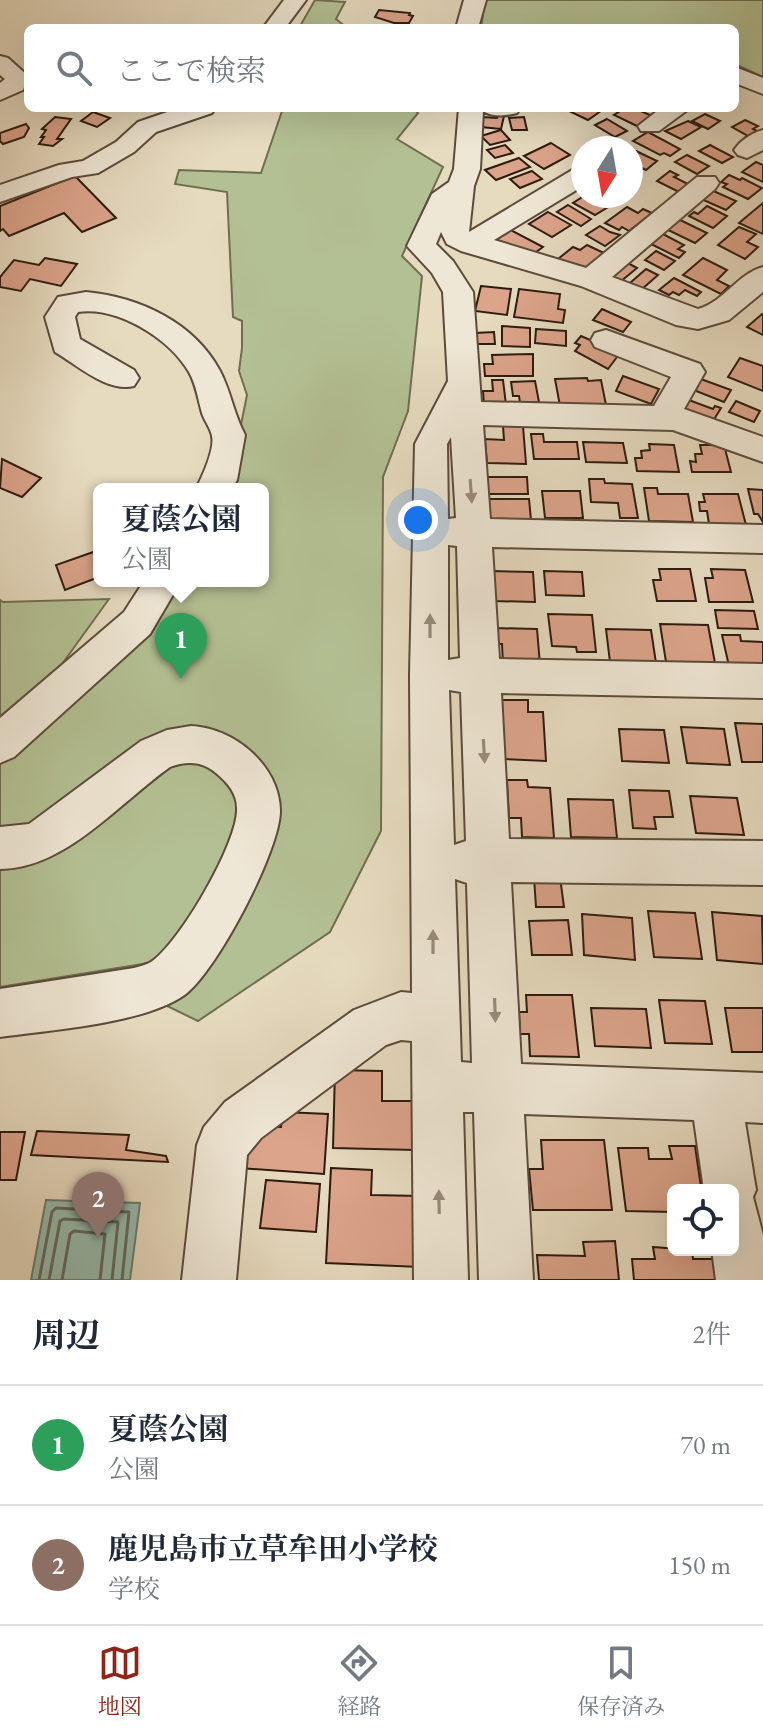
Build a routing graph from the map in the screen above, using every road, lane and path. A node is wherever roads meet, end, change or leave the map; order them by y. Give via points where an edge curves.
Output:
1 (295, 0) edge
2 (475, 0) edge
3 (277, 24) edge
4 (468, 24) edge
5 (0, 63) edge
6 (739, 76) edge
7 (763, 87) edge
8 (0, 93) edge
9 (191, 112) edge
10 (471, 112) edge
11 (672, 112) edge
12 (650, 126) dead end
13 (571, 168) edge
14 (571, 183) edge
15 (706, 183) dead end
16 (461, 186) junction
17 (0, 194) edge
18 (481, 237) junction
19 (763, 276) edge
20 (591, 279) junction
21 (606, 340) dead end
22 (123, 378) dead end
23 (464, 398) junction
24 (663, 418) junction
25 (763, 450) edge
26 (218, 483) edge
27 (431, 531) junction
28 (474, 534) junction
29 (763, 539) edge
30 (160, 587) edge
31 (479, 674) junction
32 (429, 675) junction
33 (763, 681) edge
34 (0, 744) edge
35 (0, 848) edge
36 (490, 860) junction
37 (763, 863) edge
38 (433, 866) junction
39 (0, 1013) edge
40 (434, 1018) junction
41 (437, 1086) junction
42 (498, 1089) junction
43 (739, 1098) edge
44 (731, 1184) edge
45 (739, 1253) edge
46 (209, 1280) edge
47 (441, 1280) edge
48 (506, 1280) edge
49 (743, 1280) edge

1 - 3 street
2 - 4 street
5 - 8 street via 17,77 15,85
6 - 7 street
9 - 17 street via 147,127 89,168
10 - 16 street
11 - 12 street
13 - 18 street via 490,223
14 - 18 street
15 - 20 street
16 - 18 street via 453,228 457,238
16 - 23 street via 445,194 421,246 452,278 458,292
18 - 20 street
19 - 20 street via 713,317 699,322
21 - 24 street via 689,372
22 - 26 street via 66,345 60,317 68,304 90,301 134,313 195,356 212,391 219,423 229,435
23 - 24 street
23 - 27 street via 431,444
23 -> 28 street
24 - 25 street
27 - 28 street
32 -> 27 street
28 - 29 street
28 - 31 street
30 - 34 street via 137,623
31 - 32 street
31 - 33 street
31 -> 36 street
32 - 38 street
35 - 39 street via 42,840 159,753 196,743 213,747 244,770 255,789 259,814 254,838 190,956 167,980
36 - 37 street
36 - 38 street
36 -> 42 street
40 -> 38 street
40 - 41 street
40 - 46 street via 401,1016 371,1027 243,1120 222,1145
41 - 42 street
47 -> 41 street
42 - 43 street
42 - 48 street
43 - 44 street
45 - 49 street

